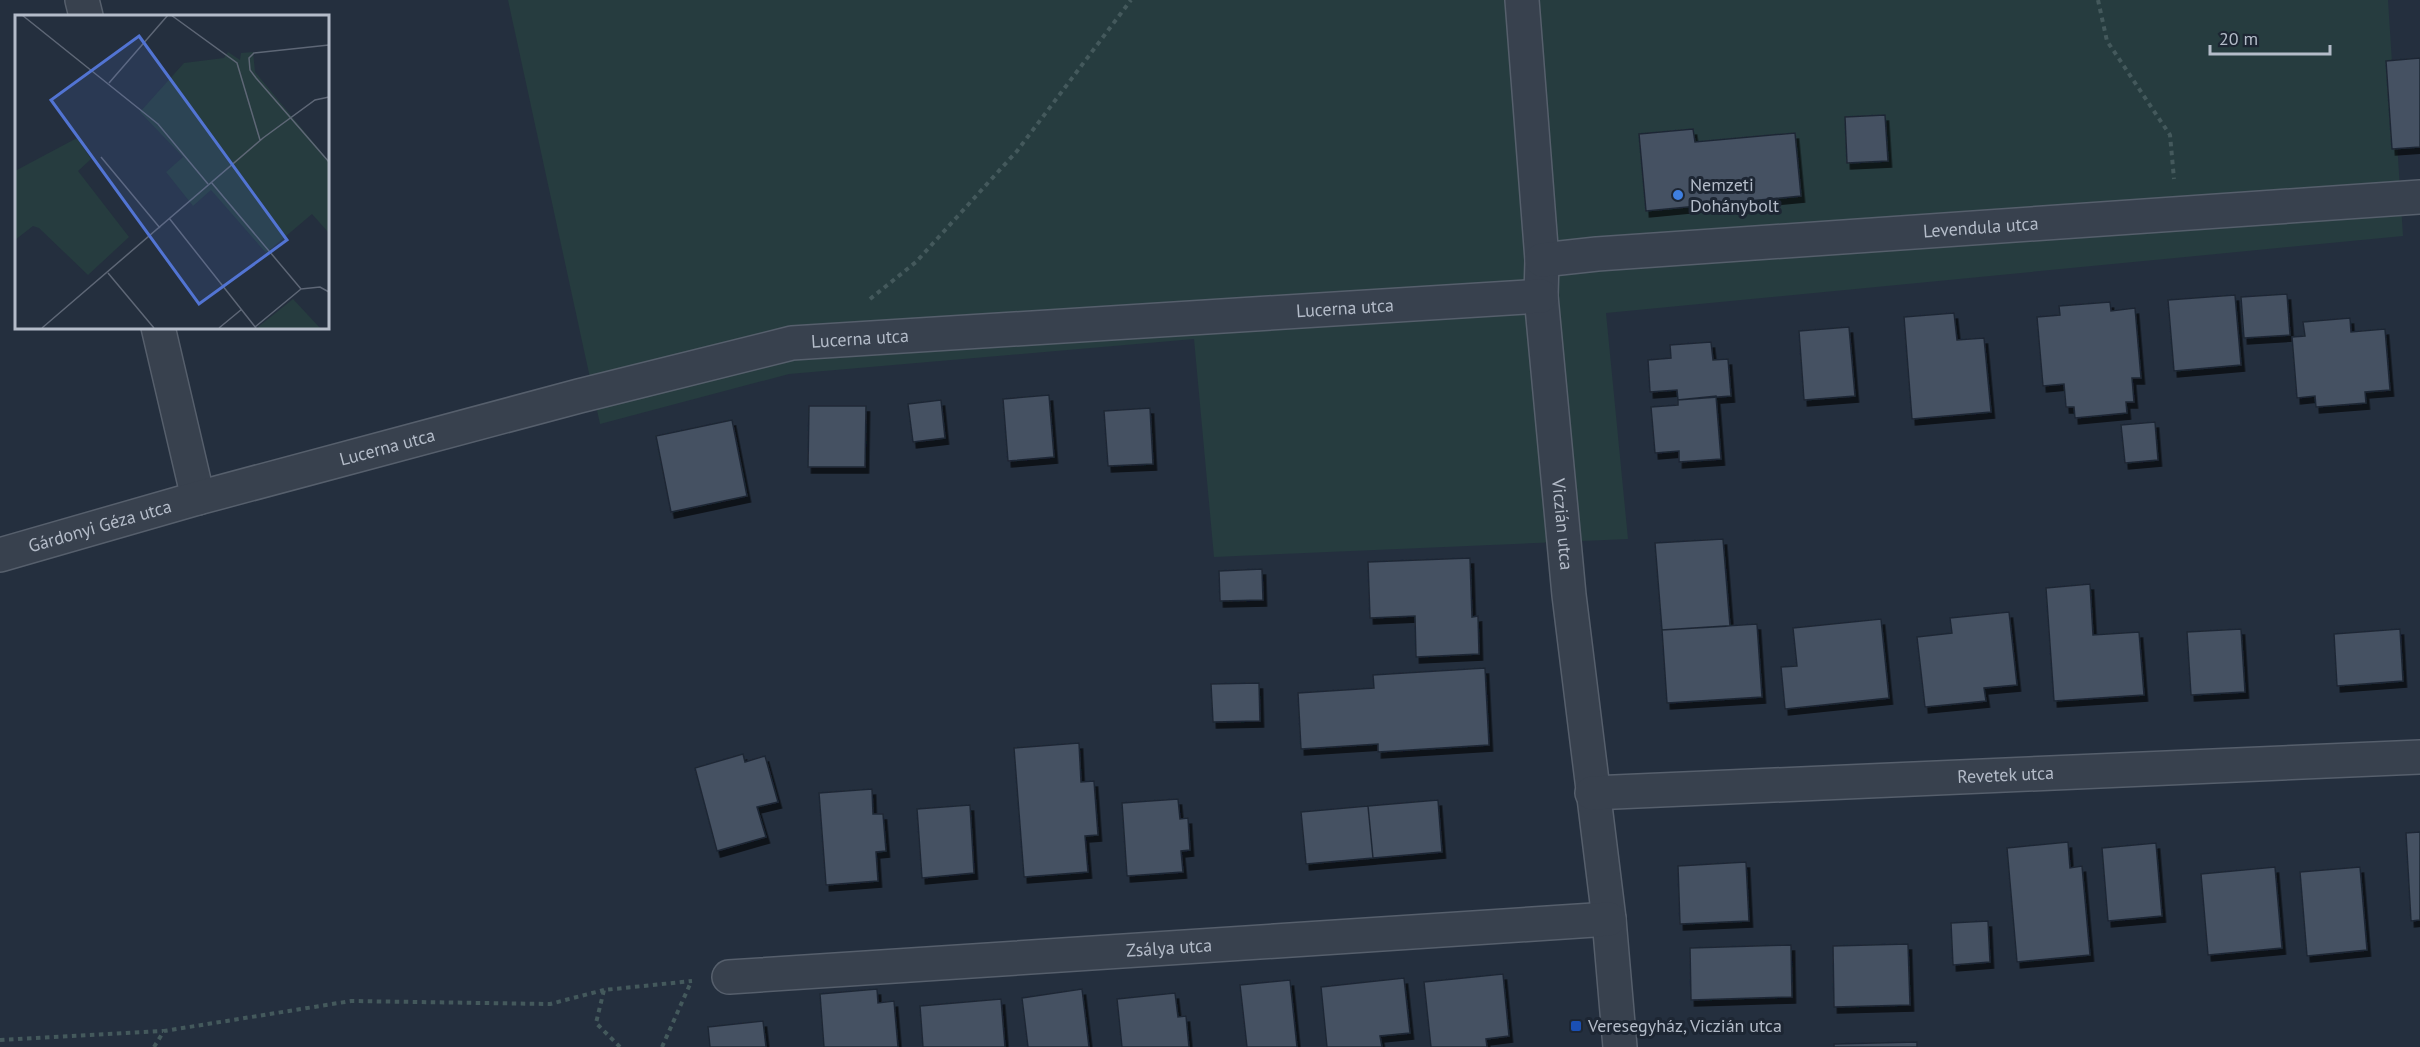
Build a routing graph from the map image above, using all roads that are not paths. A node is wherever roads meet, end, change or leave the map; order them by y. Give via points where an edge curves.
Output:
1 (82, 0) edge
2 (1522, 0) edge
3 (86, 15) edge
4 (2420, 197) edge
5 (1542, 260) junction
6 (1541, 296) junction
7 (158, 328) edge
8 (198, 498) junction
9 (0, 555) edge
10 (2420, 757) edge
11 (1592, 793) junction
12 (1609, 919) junction
13 (729, 977) dead end
14 (1620, 1047) edge

1 - 3 street
2 - 5 street, Viczián utca
4 - 5 street, Levendula utca
5 - 6 street, Viczián utca
6 - 8 street, Lucerna utca via 792,343
6 - 11 street, Viczián utca
7 - 8 street
8 - 9 street, Gárdonyi Géza utca
10 - 11 street, Revetek utca
11 - 12 street, Viczián utca
12 - 13 street, Zsálya utca
12 - 14 street, Viczián utca

